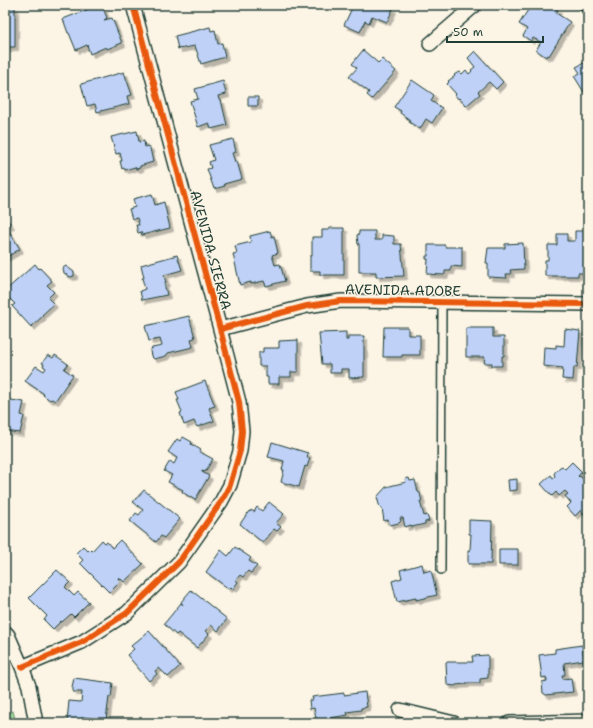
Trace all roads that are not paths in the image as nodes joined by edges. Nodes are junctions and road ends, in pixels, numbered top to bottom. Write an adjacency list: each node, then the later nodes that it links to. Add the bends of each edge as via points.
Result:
1 (133, 5): 8 (street, AVENIDA SIERRA)
2 (475, 5): 5 (street)
3 (586, 5): 4 (street)
4 (588, 8)
5 (430, 44)
6 (442, 302): 7 (street, AVENIDA ADOBE); 8 (street, AVENIDA ADOBE, via 340,301 307,306); 9 (lane)
7 (588, 304)
8 (220, 328): 11 (street, AVENIDA SIERRA, via 239,402 242,431 240,451 230,485 221,502 179,562 127,613 82,642)
9 (441, 570)
10 (5, 632): 11 (street)
11 (22, 667): 14 (street, via 29,686)
12 (400, 710): 15 (street)
13 (588, 721): 16 (street)
14 (36, 723)
15 (454, 723)
16 (509, 723)

